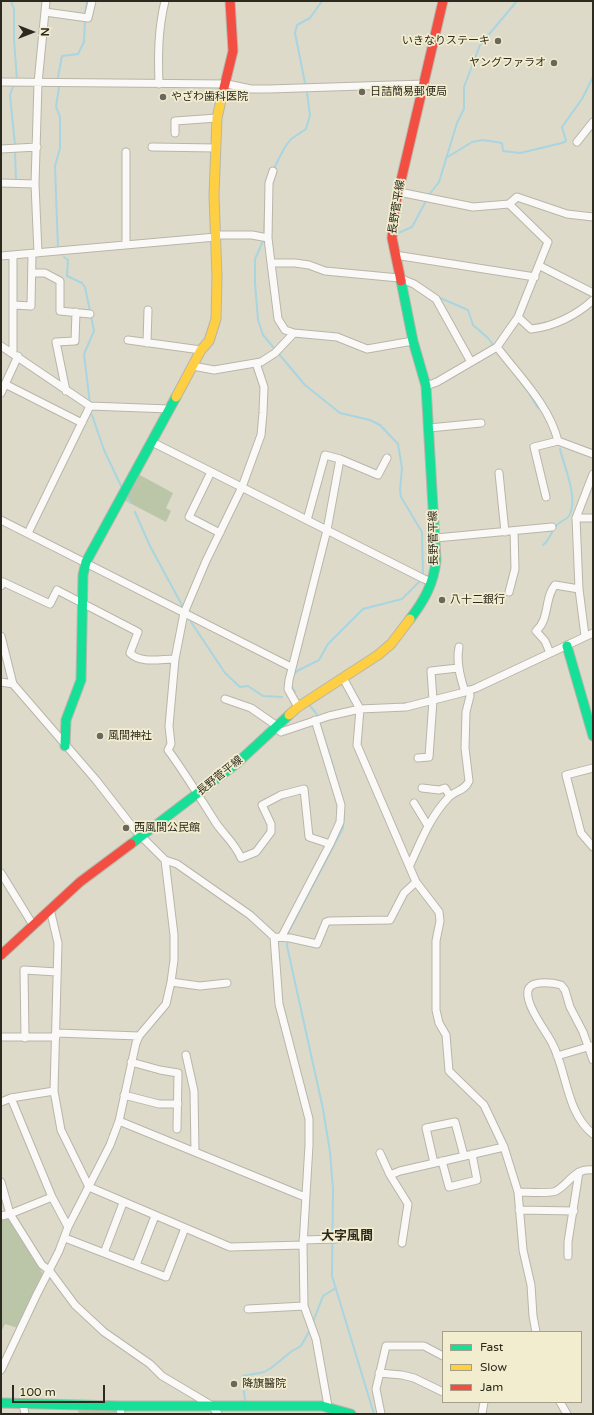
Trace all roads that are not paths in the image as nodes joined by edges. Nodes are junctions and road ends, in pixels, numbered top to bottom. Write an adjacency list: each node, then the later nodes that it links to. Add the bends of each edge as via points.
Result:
1 (46, 1): 6 (street)
2 (92, 1): 6 (street, via 88,18)
3 (165, 1): 9 (street, via 158,49)
4 (230, 1): 10 (main road, via 233,51)
5 (443, 1): 11 (main road, 長野菅平線)
6 (45, 12): 8 (street)
7 (1, 82): 8 (street)
8 (38, 83): 9 (street); 16 (street)
9 (159, 84): 10 (street)
10 (227, 84): 11 (street, via 251,89 269,89); 12 (main road)
11 (424, 84): 24 (main road, 長野菅平線)
12 (217, 118): 14 (street, via 175,121); 18 (main road)
13 (593, 122): 15 (street)
14 (175, 133)
15 (577, 142)
16 (37, 147): 19 (street); 23 (street)
17 (152, 147): 18 (street)
18 (216, 148): 27 (main road)
19 (1, 149)
20 (126, 152): 29 (street)
21 (273, 171): 28 (street, via 269,183)
22 (1, 183): 23 (street)
23 (35, 184): 30 (street)
24 (399, 192): 25 (street, via 472,206); 32 (main road, 長野菅平線, via 392,223)
25 (509, 204): 26 (street, via 518,197 567,214); 35 (street, via 548,242)
26 (593, 217)
27 (216, 236): 28 (street, via 252,235); 29 (street); 52 (main road, via 216,319 209,341)
28 (268, 238): 34 (street)
29 (126, 245): 30 (street)
30 (35, 254): 31 (street); 36 (street)
31 (13, 255): 33 (street); 41 (street)
32 (395, 255): 37 (street); 38 (main road, 長野菅平線)
33 (1, 256)
34 (271, 263): 38 (street, via 295,263 325,271); 46 (street, via 278,319 285,330)
35 (540, 266): 37 (street); 39 (street)
36 (32, 273): 41 (street, via 31,306); 43 (street, via 45,273 60,281 60,311)
37 (535, 277): 45 (street)
38 (399, 278): 48 (main road, 長野菅平線); 54 (street, via 414,284 436,299)
39 (593, 294)
40 (593, 300): 45 (street, via 582,311 541,328 531,329)
41 (13, 305): 53 (street)
42 (148, 310): 49 (street)
43 (76, 312): 44 (street); 59 (street, via 75,341 56,342)
44 (90, 314)
45 (518, 317): 51 (street)
46 (294, 333): 48 (street, via 337,338 367,348); 55 (street, via 277,351)
47 (128, 340): 49 (street)
48 (413, 341): 57 (main road, 長野菅平線)
49 (147, 343): 52 (street)
50 (1, 346): 53 (street)
51 (497, 347): 54 (street); 65 (street, via 554,424)
52 (201, 350): 56 (main road)
53 (16, 355): 58 (street); 59 (street)
54 (471, 362): 57 (street)
55 (256, 363): 56 (street, via 214,370); 73 (street, via 264,387 264,413 261,435)
56 (193, 366): 61 (main road)
57 (426, 386): 64 (main road, 長野菅平線)
58 (2, 389): 62 (street)
59 (66, 391): 60 (street)
60 (90, 406): 61 (street); 62 (street)
61 (169, 409): 66 (main road)
62 (82, 423): 83 (street)
63 (481, 424): 64 (street)
64 (429, 428): 85 (main road, 長野菅平線)
65 (558, 441): 67 (street); 74 (street, via 534,447)
66 (152, 442): 70 (street); 86 (main road)
67 (593, 454)
68 (387, 458): 69 (street, via 378,475)
69 (340, 459): 78 (street, via 325,455); 80 (street)
70 (211, 472): 73 (street); 84 (street, via 188,517)
71 (499, 473): 82 (street)
72 (593, 474): 75 (street)
73 (242, 487): 78 (street); 84 (street)
74 (546, 497)
75 (576, 518): 76 (street); 89 (street)
76 (593, 518)
77 (1, 520): 83 (street)
78 (307, 520): 80 (street)
79 (552, 527): 81 (street)
80 (328, 530): 87 (street); 100 (street)
81 (514, 531): 82 (street); 90 (street, via 515,569)
82 (505, 532): 85 (street)
83 (28, 533): 86 (street)
84 (220, 533): 92 (street)
85 (436, 538): 87 (main road, 長野菅平線, via 436,560)
86 (86, 562): 91 (main road); 92 (street)
87 (426, 579): 102 (main road, 長野菅平線, via 422,603 391,644)
88 (1, 586): 91 (street, via 3,582 50,604 57,590)
89 (579, 588): 95 (street); 98 (street, via 555,585 550,590 542,626 536,631 545,641)
90 (508, 592)
91 (82, 603): 99 (street, via 138,632 130,653 134,657 142,660); 113 (main road, via 80,680 66,720)
92 (184, 614): 99 (street); 100 (street)
93 (593, 633): 95 (street)
94 (1, 636): 104 (street)
95 (586, 636): 96 (street)
96 (567, 646): 98 (street); 112 (main road)
97 (459, 647): 101 (street)
98 (550, 653): 105 (street)
99 (175, 659): 117 (street, via 169,726 171,744 168,750)
100 (292, 667): 108 (street, via 288,689)
101 (458, 668): 105 (street); 107 (street, via 431,671)
102 (343, 678): 108 (main road, 長野菅平線); 109 (street)
103 (1, 682): 104 (street)
104 (12, 684): 113 (street)
105 (467, 691): 107 (street); 118 (street, via 470,696 466,712 465,748 469,781 464,788)
106 (225, 699): 111 (street, via 251,708)
107 (433, 700): 109 (street, via 406,707); 114 (street, via 429,757)
108 (298, 707): 111 (main road, 長野菅平線)
109 (360, 709): 110 (street); 125 (street, via 357,745)
110 (317, 719): 111 (street, via 281,732); 122 (street, via 341,805 340,822)
111 (276, 727): 117 (main road, 長野菅平線, via 236,764)
112 (593, 736)
113 (65, 746): 121 (street)
114 (418, 758)
115 (593, 768): 123 (street, via 566,775 581,833)
116 (422, 788): 118 (street, via 445,788)
117 (198, 793): 121 (main road, 長野菅平線); 122 (street, via 241,858 256,852 271,832 271,824 262,805 281,795 304,788 309,837)
118 (450, 796): 120 (street, via 438,808)
119 (414, 803): 120 (street)
120 (428, 826): 125 (street)
121 (141, 836): 124 (street); 128 (main road, 長野菅平線, via 80,882)
122 (330, 844): 131 (street)
123 (593, 847)
124 (166, 860): 130 (street, via 177,864 250,915); 134 (street, via 174,935)
125 (410, 865): 127 (street)
126 (1, 872): 129 (street)
127 (416, 882): 131 (street, via 404,894 390,920 329,921 326,922 317,944); 153 (street, via 439,912 436,941 436,1010 439,1023 446,1035 449,1071 484,1105)
128 (50, 909): 129 (main road, 長野菅平線); 133 (street, via 58,944)
129 (33, 925): 132 (main road, 長野菅平線)
130 (274, 937): 131 (street); 166 (street, via 279,1004 309,1119)
131 (285, 937)
132 (1, 955)
133 (57, 972): 136 (street); 139 (street, via 24,970)
134 (171, 982): 135 (street, via 200,986); 137 (street, via 166,1004)
135 (227, 983)
136 (56, 1035): 137 (street); 139 (street); 145 (street)
137 (139, 1036): 144 (street)
138 (1, 1037): 139 (street)
139 (25, 1038)
140 (591, 1046): 142 (street); 142 (street, via 570,1007 562,985 538,983 529,989 529,1000); 143 (street)
141 (186, 1055): 154 (street, via 194,1092)
142 (557, 1056): 152 (street, via 582,1123)
143 (593, 1060)
144 (131, 1062): 146 (street); 149 (street, via 178,1073)
145 (54, 1091): 147 (street); 163 (street, via 61,1130)
146 (124, 1095): 149 (street, via 159,1104); 150 (street)
147 (11, 1098): 148 (street); 165 (street)
148 (1, 1102)
149 (178, 1104): 151 (street)
150 (119, 1121): 154 (street); 163 (street, via 110,1145)
151 (177, 1128)
152 (593, 1134)
153 (504, 1147): 156 (street); 164 (street)
154 (195, 1152): 166 (street)
155 (380, 1153): 161 (street)
156 (472, 1154): 157 (street); 158 (street, via 477,1180 449,1187)
157 (464, 1156): 158 (street); 158 (street, via 455,1122 426,1128)
158 (438, 1162): 161 (street)
159 (593, 1170): 160 (street, via 585,1169)
160 (580, 1172): 164 (street, via 555,1192); 169 (street)
161 (390, 1175): 177 (street, via 408,1204)
162 (1, 1182): 170 (street)
163 (88, 1187): 167 (street); 173 (street)
164 (518, 1192): 168 (street)
165 (52, 1197): 170 (street); 173 (street)
166 (306, 1197): 178 (street)
167 (123, 1203): 172 (street); 179 (street)
168 (519, 1210): 169 (street); 185 (street, via 522,1250 532,1285 532,1312)
169 (574, 1211): 180 (street)
170 (10, 1214): 171 (street); 182 (street, via 42,1265)
171 (1, 1216)
172 (155, 1216): 174 (street); 181 (street)
173 (68, 1227): 175 (street)
174 (185, 1228): 178 (street, via 230,1247); 181 (street, via 166,1277)
175 (65, 1238): 179 (street); 182 (street)
176 (335, 1238): 178 (street)
177 (402, 1242)
178 (303, 1243): 183 (street)
179 (104, 1252): 181 (street)
180 (568, 1256)
181 (136, 1265)
182 (49, 1270): 187 (street); 194 (street, via 75,1305 104,1332 150,1364 162,1376)
183 (304, 1306): 184 (street); 195 (street, via 316,1339)
184 (248, 1309)
185 (536, 1331)
186 (442, 1355): 188 (street, via 424,1346 386,1346)
187 (1, 1368)
188 (379, 1373): 189 (street, via 414,1378); 201 (street, via 376,1389)
189 (442, 1392)
190 (1, 1403): 193 (main road)
191 (484, 1403): 202 (street)
192 (561, 1403): 203 (street)
193 (23, 1404): 196 (main road); 198 (street)
194 (211, 1405): 196 (main road); 197 (main road); 199 (street)
195 (328, 1406): 197 (main road); 200 (main road)
196 (120, 1410)
197 (299, 1410)
198 (25, 1414)
199 (218, 1414)
200 (351, 1414)
201 (382, 1414)
202 (482, 1414)
203 (567, 1414)

